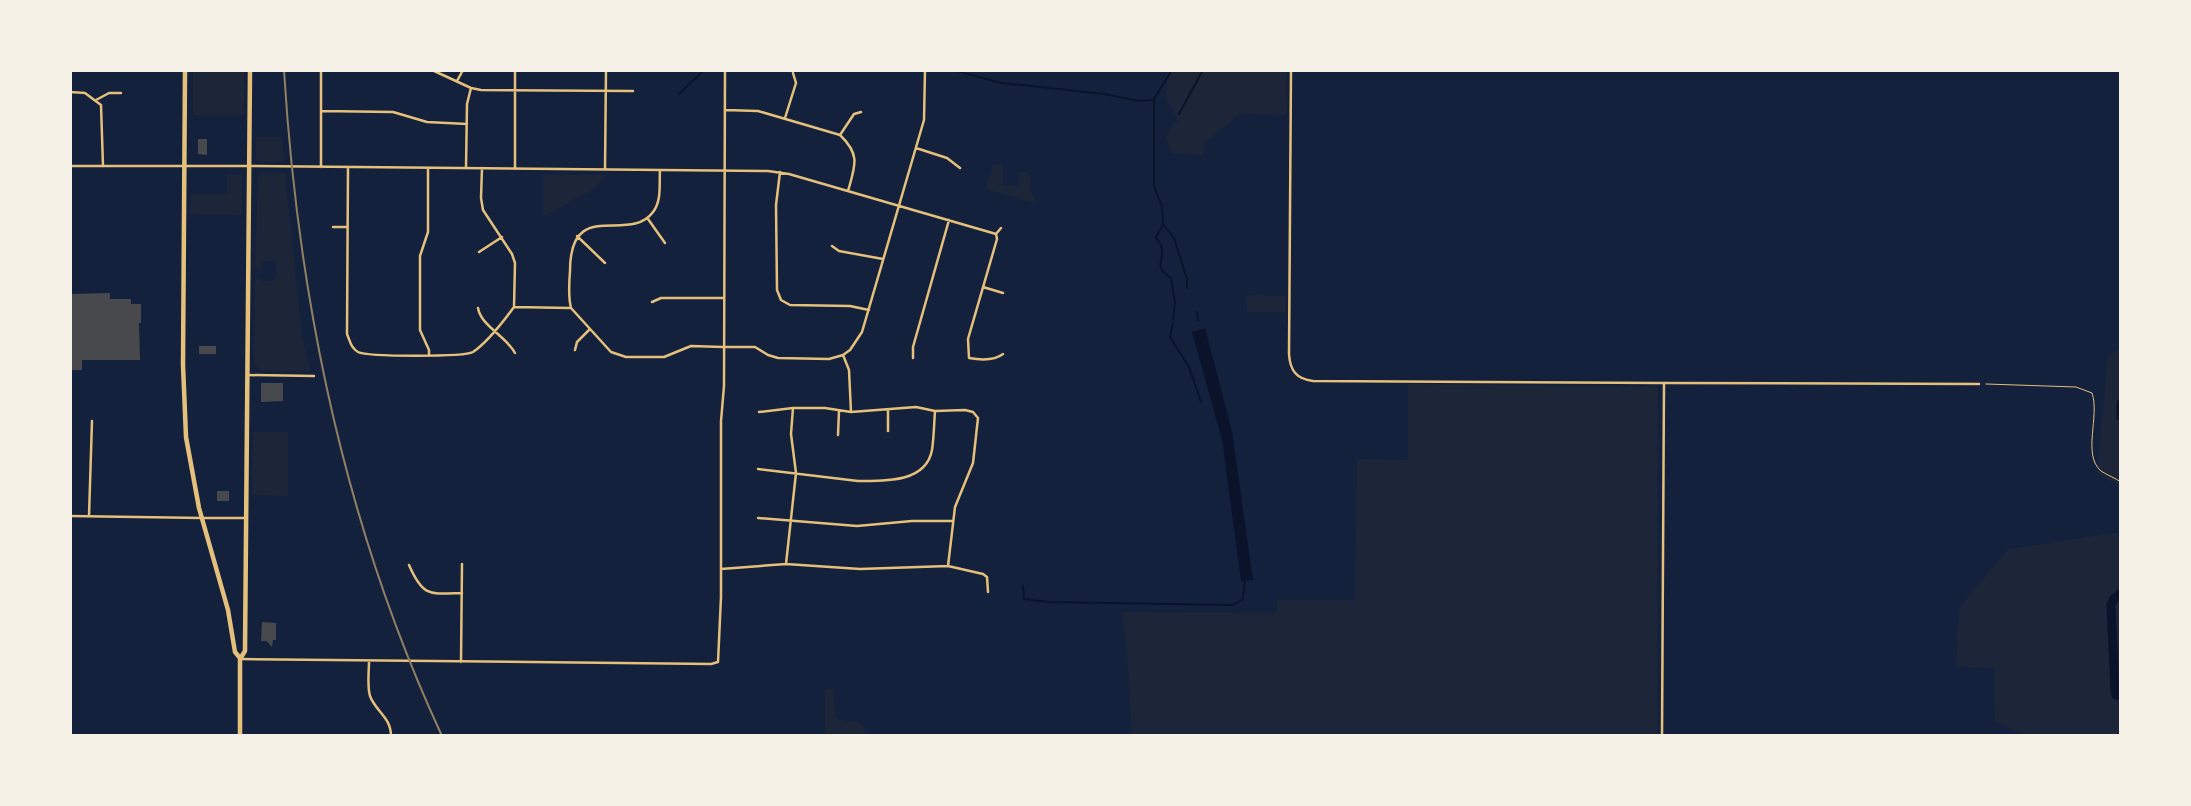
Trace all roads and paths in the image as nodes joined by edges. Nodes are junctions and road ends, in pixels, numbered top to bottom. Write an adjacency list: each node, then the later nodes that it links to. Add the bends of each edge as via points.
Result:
1 (184, 70): 29 (highway)
2 (250, 70): 30 (highway)
3 (321, 70): 21 (street)
4 (432, 70): 12 (street)
5 (463, 70): 12 (street)
6 (515, 70): 14 (street)
7 (606, 70): 15 (street)
8 (725, 70): 20 (street)
9 (925, 70): 26 (street, via 925,112)
10 (1291, 70): 76 (street, via 1289,354 1296,375 1313,381)
11 (793, 73): 23 (street, via 796,83)
12 (457, 81): 13 (street)
13 (471, 88): 14 (street); 24 (street)
14 (515, 90): 15 (street); 37 (street)
15 (606, 91): 16 (street); 38 (street)
16 (632, 91)
17 (70, 92): 19 (street)
18 (121, 93): 19 (street)
19 (96, 100): 28 (street, via 103,111)
20 (725, 110): 23 (street); 40 (street)
21 (321, 111): 24 (street, via 393,112 427,122); 31 (street)
22 (861, 111): 25 (street)
23 (785, 118): 25 (street)
24 (467, 124): 34 (street)
25 (840, 135): 42 (street, via 855,156)
26 (916, 148): 36 (street, via 947,158); 43 (street)
27 (70, 166): 28 (street)
28 (103, 166): 29 (street)
29 (184, 166): 30 (street); 92 (highway, via 184,384 189,461)
30 (250, 166): 31 (street); 74 (highway)
31 (321, 167): 32 (street)
32 (348, 167): 33 (street); 47 (street)
33 (428, 168): 34 (street); 70 (street, via 428,232 420,256 420,330)
34 (466, 168): 35 (street)
35 (482, 168): 37 (street); 51 (street, via 484,210)
36 (960, 168)
37 (515, 169): 38 (street)
38 (605, 169): 39 (street)
39 (660, 170): 40 (street); 44 (street, via 659,199)
40 (724, 170): 41 (street); 59 (street)
41 (780, 172): 42 (street); 64 (street, via 776,205 781,300 790,305)
42 (848, 191): 43 (street)
43 (899, 205): 45 (street); 55 (street)
44 (648, 219): 50 (street, via 585,230); 52 (street)
45 (950, 220): 49 (street); 73 (street)
46 (333, 227): 47 (street)
47 (348, 227): 70 (street, via 350,344 362,354)
48 (1001, 228): 49 (street)
49 (996, 234): 57 (street)
50 (577, 236): 56 (street); 63 (street, via 570,253)
51 (502, 237): 54 (street); 61 (street, via 515,263)
52 (664, 243)
53 (832, 246): 55 (street)
54 (479, 252)
55 (883, 259): 64 (street)
56 (605, 264)
57 (983, 287): 58 (street); 72 (street, via 968,339 969,358)
58 (1003, 293)
59 (723, 298): 60 (street); 67 (street)
60 (652, 302)
61 (514, 307): 63 (street); 65 (street)
62 (478, 308): 65 (street)
63 (571, 308): 66 (street)
64 (869, 310): 71 (street, via 856,344)
65 (495, 330): 69 (street); 70 (street, via 467,354)
66 (589, 330): 67 (street, via 611,352 626,357 655,358 691,346); 68 (street)
67 (723, 346): 71 (street, via 754,347 778,358); 101 (street)
68 (575, 350)
69 (515, 353)
70 (429, 355)
71 (843, 355): 83 (street, via 850,377)
72 (1003, 355)
73 (913, 358)
74 (247, 375): 75 (street); 93 (highway)
75 (314, 376)
76 (1664, 383): 77 (street); 109 (street)
77 (1979, 383): 89 (path, via 2085,389 2094,400 2095,462)
78 (793, 408): 80 (street); 82 (street); 88 (street)
79 (888, 409): 81 (street); 83 (street); 85 (street)
80 (839, 411): 83 (street); 86 (street)
81 (935, 411): 88 (street, via 932,451 923,468 912,476 858,481); 96 (street, via 965,410 978,418 974,463)
82 (759, 412)
83 (850, 412)
84 (92, 421): 91 (street)
85 (888, 431)
86 (838, 435)
87 (758, 469): 88 (street)
88 (796, 473): 95 (street)
89 (2121, 482)
90 (70, 516): 91 (street)
91 (89, 516): 92 (street)
92 (202, 518): 93 (street); 104 (highway)
93 (246, 518): 104 (highway, via 245,652)
94 (758, 518): 95 (street)
95 (789, 519): 96 (street, via 857,526); 98 (street)
96 (953, 521): 100 (street)
97 (462, 564): 103 (street)
98 (786, 564): 100 (street, via 860,569); 101 (street)
99 (409, 565): 103 (street, via 421,589)
100 (947, 566): 102 (street, via 983,574)
101 (720, 569): 106 (street, via 718,662)
102 (988, 592)
103 (462, 593): 106 (street)
104 (240, 659): 105 (street); 107 (highway)
105 (369, 661): 106 (street); 108 (street, via 369,690 387,718)
106 (461, 662)
107 (240, 736)
108 (391, 736)
109 (1662, 736)

